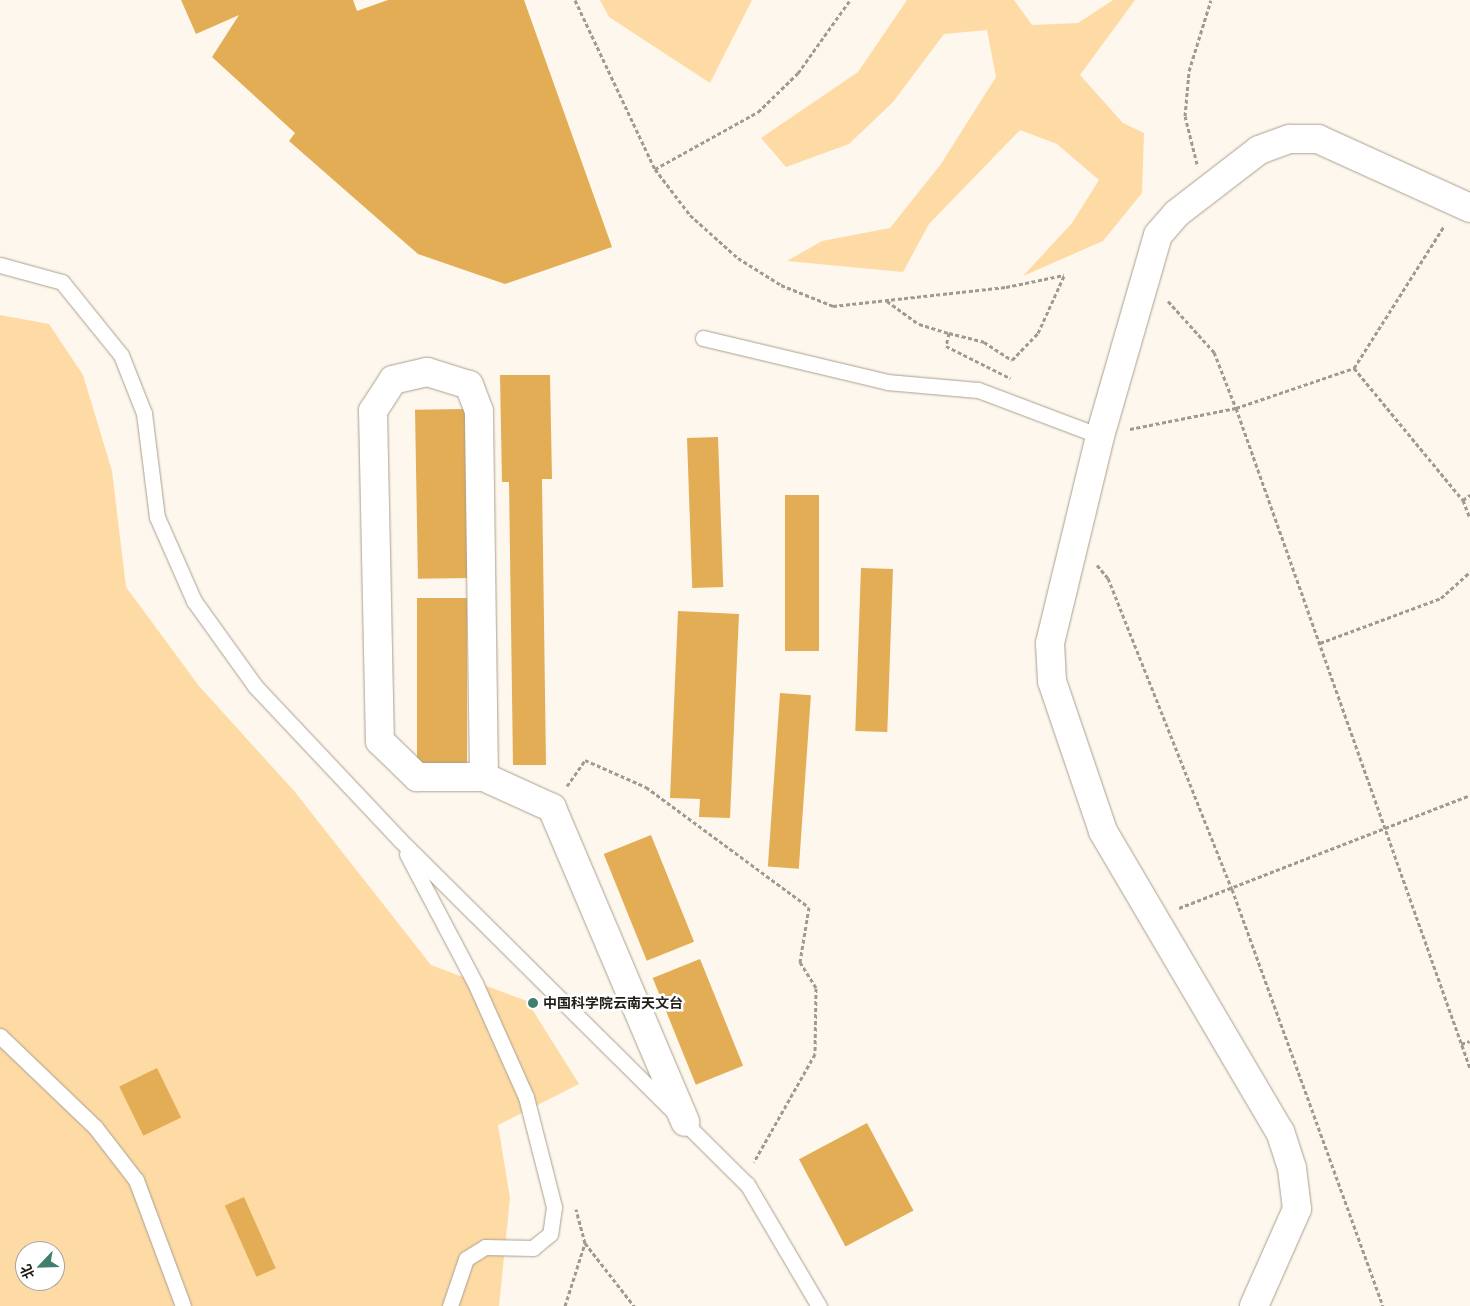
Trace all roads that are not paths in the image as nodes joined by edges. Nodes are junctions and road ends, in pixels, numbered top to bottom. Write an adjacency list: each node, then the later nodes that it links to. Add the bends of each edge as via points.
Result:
1 (1464, 205): 4 (street, via 1318,139 1290,139 1259,150 1207,187 1158,235)
2 (0, 265): 6 (lane, via 62,282 121,355 144,413 157,517 194,601 255,686)
3 (702, 338): 4 (lane, via 887,382 978,390)
4 (1100, 436): 12 (street, via 1078,542 1050,643 1052,681 1103,831 1280,1132 1292,1168 1297,1209)
5 (484, 777): 5 (street, via 418,777 380,741 373,411 393,380 427,372 469,384 479,411); 8 (street, via 552,808)
6 (399, 839): 8 (lane); 10 (lane, via 475,983 526,1097 554,1208 550,1234 533,1248 486,1247 466,1259)
7 (0, 1036): 9 (lane, via 95,1127 136,1180)
8 (685, 1122): 11 (lane, via 747,1184)
9 (183, 1306)
10 (450, 1306)
11 (819, 1306)
12 (1254, 1306)

